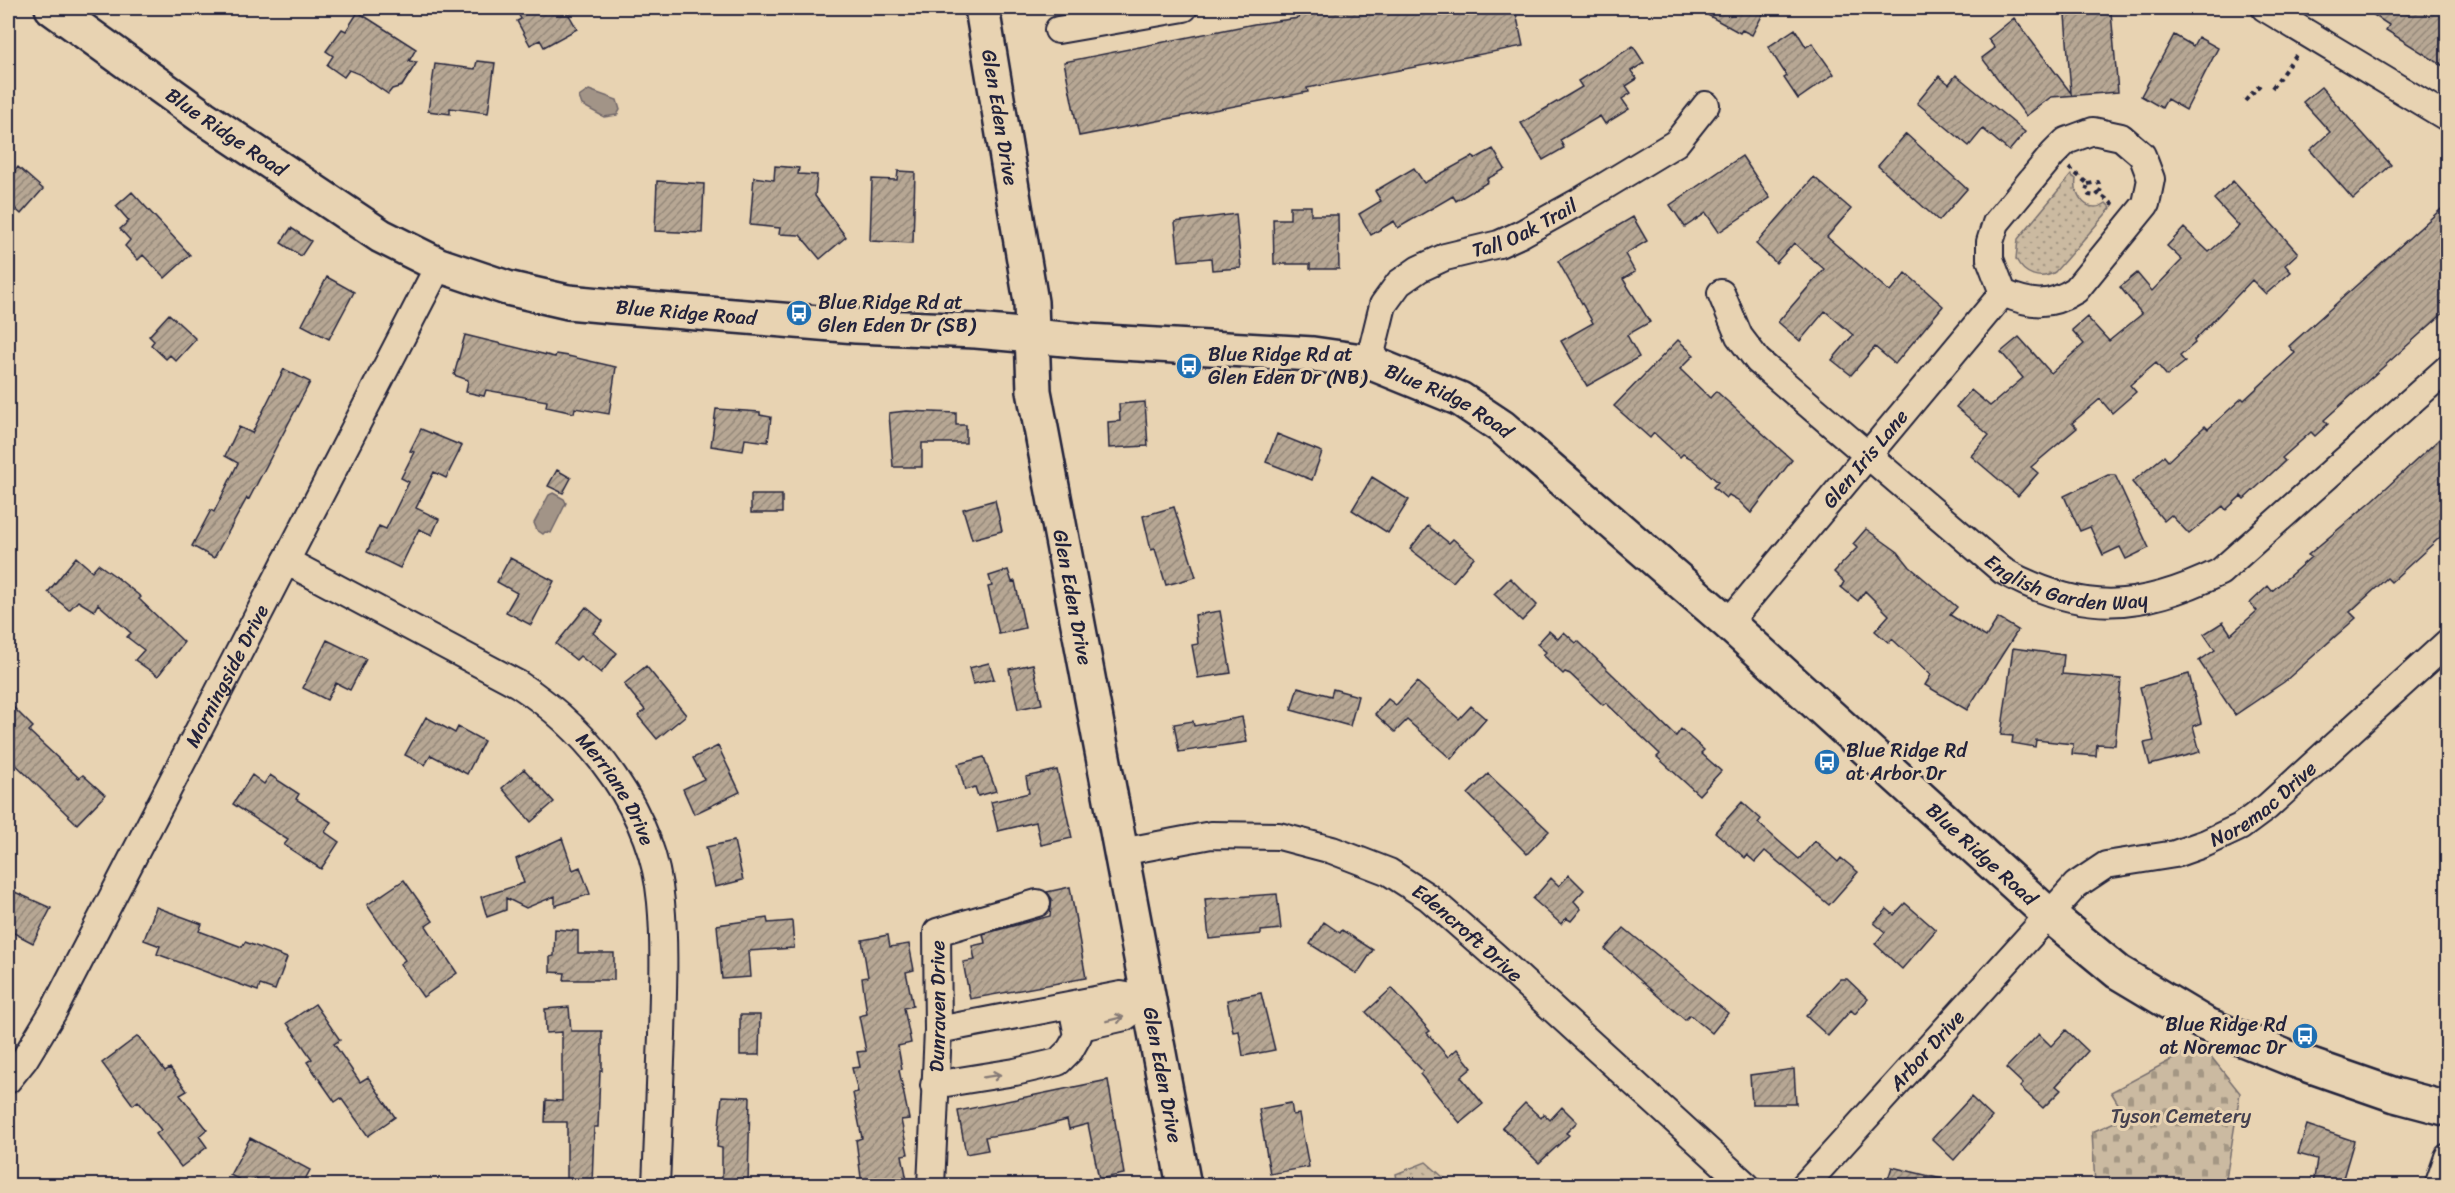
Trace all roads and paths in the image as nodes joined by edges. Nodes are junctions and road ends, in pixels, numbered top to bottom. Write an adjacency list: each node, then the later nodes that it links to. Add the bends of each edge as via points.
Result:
1 (52, 8): 19 (main road, Blue Ridge Road, via 314,194)
2 (982, 8): 22 (main road, Glen Eden Drive, via 1031,302)
3 (2265, 8): 11 (street)
4 (1174, 9): 5 (street)
5 (1058, 30)
6 (2300, 49): 8 (path)
7 (2260, 85): 9 (path)
8 (2272, 88)
9 (2245, 101)
10 (1706, 105): 23 (street, Tall Oak Trail, via 1676,143 1580,201 1521,234 1445,257 1399,283 1383,305)
11 (2448, 118)
12 (2053, 154): 13 (path); 17 (street, via 2066,141 2093,131 2121,136 2142,155 2151,179 2146,204); 21 (street, via 1996,223 1990,259)
13 (2072, 171): 14 (path); 15 (path)
14 (2065, 179)
15 (2088, 184): 16 (path, via 2098,182); 16 (path, via 2089,195)
16 (2099, 193): 17 (path)
17 (2124, 214): 18 (path); 21 (street, via 2076,290 2061,300 2026,303)
18 (2108, 215)
19 (439, 266): 22 (main road, Blue Ridge Road, via 568,302); 26 (street, Morningside Drive)
20 (1721, 293): 25 (street, English Garden Way, via 1739,336 1758,361)
21 (2003, 293): 25 (street, Glen Iris Lane)
22 (1030, 337): 23 (main road, Blue Ridge Road, via 1313,354); 29 (main road, Glen Eden Drive, via 1034,392)
23 (1370, 362): 27 (main road, Blue Ridge Road, via 1460,399 1502,427)
24 (2448, 368): 25 (street, English Garden Way, via 2220,572 2186,589 2146,601 2068,598 2036,589 2003,572)
25 (1869, 457): 27 (street, Glen Iris Lane)
26 (286, 561): 35 (street, Morningside Drive, via 53,1012); 39 (street, Merriane Drive, via 518,684 548,704 601,758 626,796 652,860 661,901 664,981)
27 (1728, 623): 31 (main road, Blue Ridge Road)
28 (2448, 642): 31 (street, Noremac Drive, via 2240,827 2175,854 2106,865 2076,885)
29 (1121, 852): 32 (main road, Glen Eden Drive); 42 (street, Edencroft Drive, via 1211,835 1279,836 1332,850 1389,872 1428,897)
30 (1037, 903): 34 (street, Dunraven Drive, via 937,933)
31 (2049, 915): 37 (main road, Blue Ridge Road, via 2118,972 2205,1024 2316,1068); 43 (street, Arbor Drive)
32 (1149, 1000): 33 (street, via 1121,995); 41 (main road, Glen Eden Drive)
33 (1074, 1017): 34 (street); 36 (street, one-way to 33, via 1058,1062 1078,1036)
34 (938, 1030): 36 (street, Dunraven Drive)
35 (8, 1080)
36 (934, 1085): 40 (street, Dunraven Drive)
37 (2448, 1109)
38 (2448, 1157): 44 (street)
39 (656, 1185)
40 (931, 1185)
41 (1184, 1185)
42 (1747, 1185)
43 (1804, 1185)
44 (2438, 1185)

